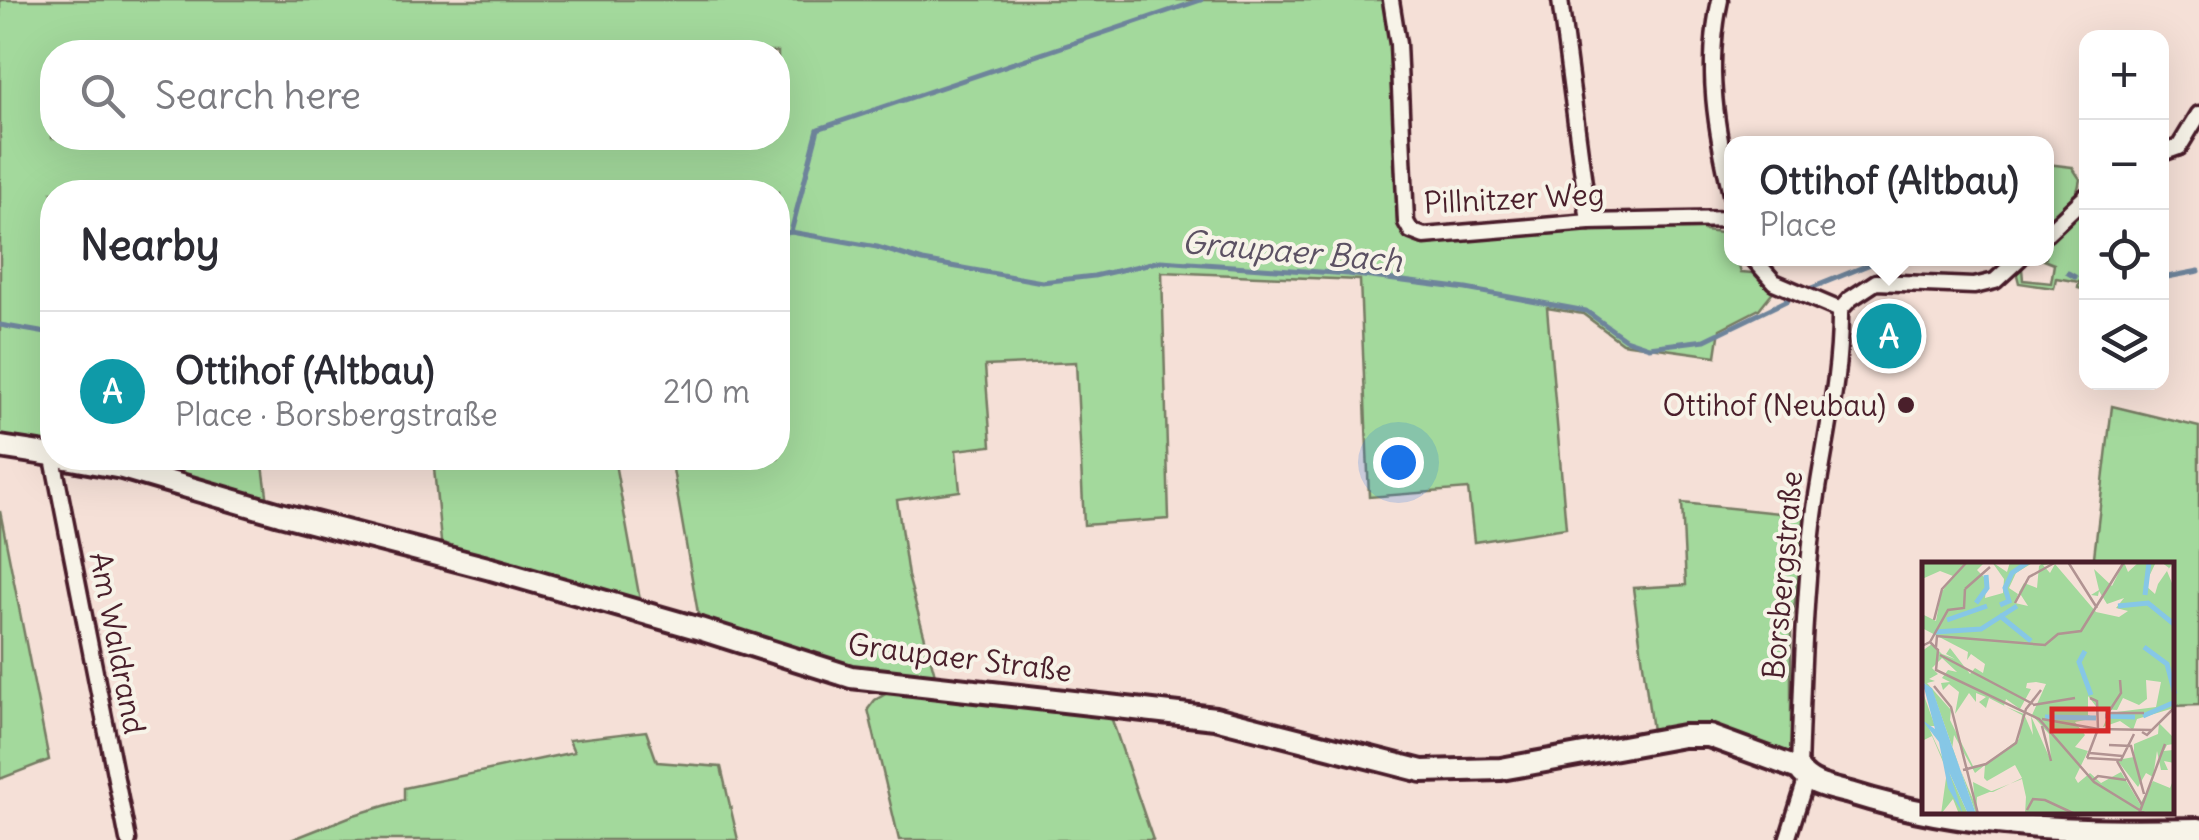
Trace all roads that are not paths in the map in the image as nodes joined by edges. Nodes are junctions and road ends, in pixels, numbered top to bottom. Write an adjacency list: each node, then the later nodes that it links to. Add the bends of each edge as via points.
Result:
1 (1391, 0): 11 (street, Pillnitzer Weg, via 1411,232 1439,236)
2 (1560, 0): 11 (street)
3 (1720, 0): 8 (street, via 1711,81)
4 (2199, 114): 5 (street)
5 (2179, 146): 6 (street); 7 (street)
6 (2169, 150)
7 (2199, 150)
8 (1724, 153)
9 (2079, 203): 12 (street)
10 (1724, 219): 11 (street, Pillnitzer Weg)
11 (1589, 222)
12 (2054, 226)
13 (1760, 266): 15 (street, via 1774,282)
14 (2012, 266): 15 (street, via 1995,282 1974,286 1876,282)
15 (1840, 310): 20 (street, Borsbergstraße, via 1806,601)
16 (0, 447): 17 (street)
17 (40, 454)
18 (55, 470): 25 (street, Am Waldrand)
19 (129, 470): 20 (street, Graupaer Straße, via 850,677 1215,718 1422,771 1501,769 1709,736)
20 (1802, 774): 21 (street, Graupaer Straße); 26 (street, Borsbergstraße)
21 (1922, 812)
22 (1939, 815): 24 (street, Graupaer Straße)
23 (2199, 829): 24 (street, Graupaer Straße)
24 (2164, 835)
25 (128, 840)
26 (1787, 840)

